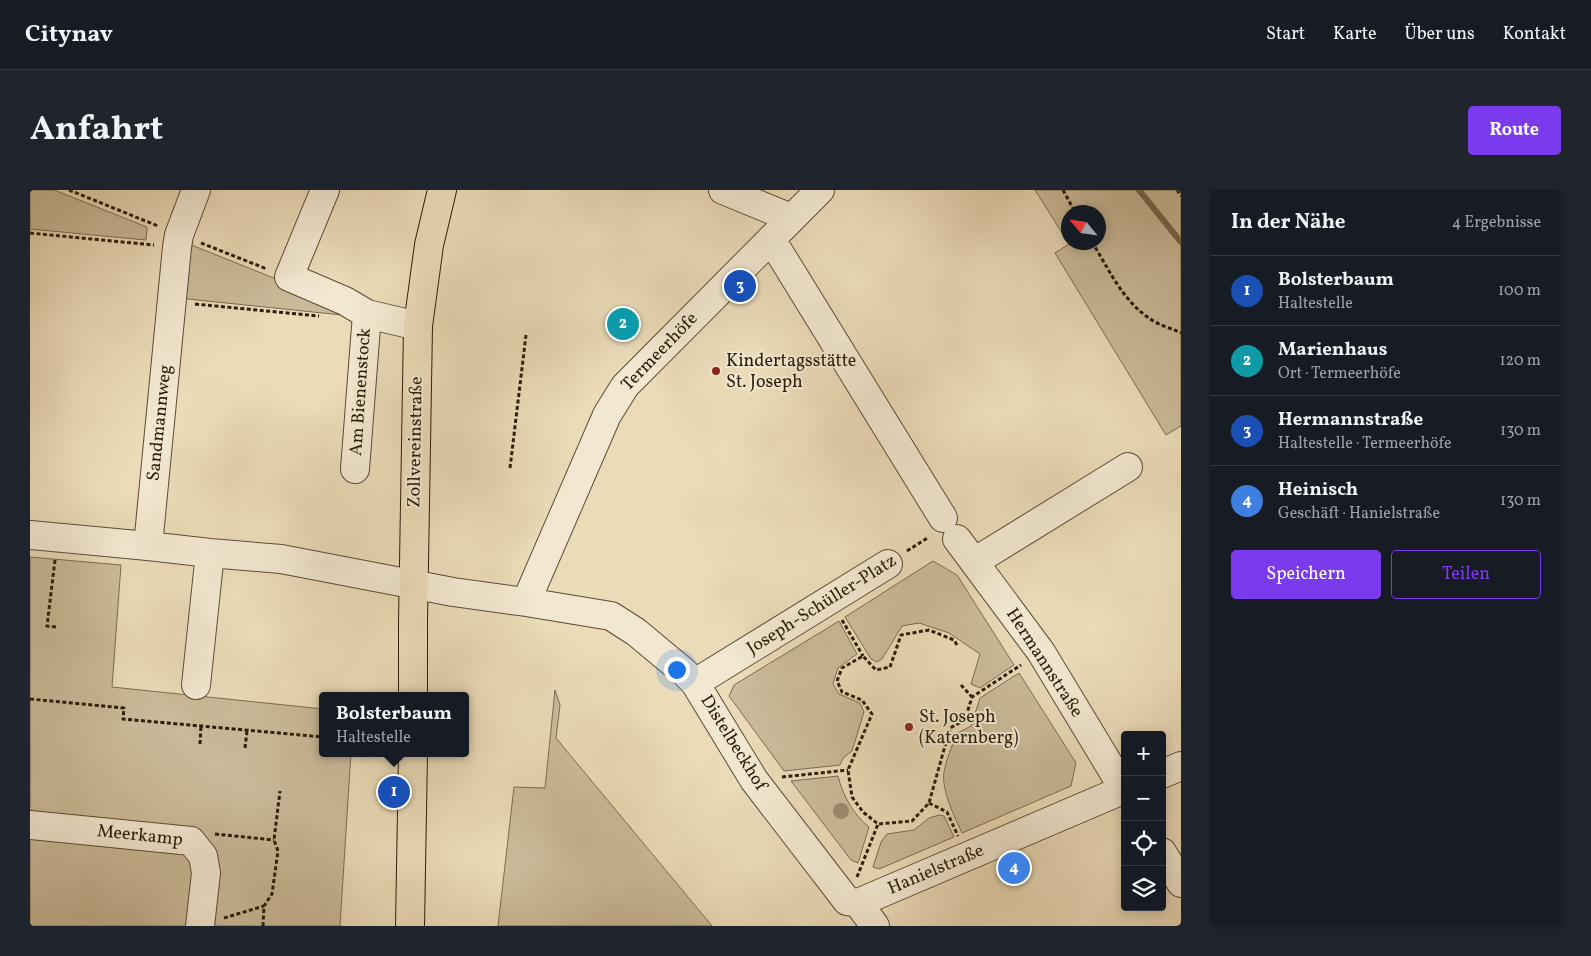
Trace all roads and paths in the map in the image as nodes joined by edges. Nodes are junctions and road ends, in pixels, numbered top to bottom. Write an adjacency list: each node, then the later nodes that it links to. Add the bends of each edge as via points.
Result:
1 (196, 190): 13 (street, Sandmannweg)
2 (325, 190): 17 (street, Am Bienenstock, via 289,278 345,301)
3 (442, 190): 18 (main road, Zollvereinstraße, via 429,245)
4 (723, 190): 10 (street)
5 (820, 190): 10 (street, Termeerhöfe)
6 (1063, 190): 9 (path)
7 (1177, 190): 8 (path)
8 (1181, 196)
9 (1072, 205)
10 (791, 218): 12 (street, Termeerhöfe)
11 (30, 233): 13 (path)
12 (771, 239): 24 (street, Hermannstraße); 33 (street, Termeerhöfe, via 625,386 607,414)
13 (177, 247): 15 (street, Sandmannweg)
14 (1097, 250): 19 (path, via 1135,307 1149,319)
15 (172, 301): 16 (path); 27 (street, Sandmannweg)
16 (272, 312)
17 (367, 314): 18 (street, Am Bienenstock); 23 (street, Am Bienenstock)
18 (418, 326): 31 (main road, Zollvereinstraße)
19 (1181, 333)
20 (526, 335): 22 (path)
21 (1128, 467): 29 (street)
22 (510, 468)
23 (355, 469)
24 (944, 531): 29 (street, Hermannstraße); 30 (path, Joseph-Schüller-Platz)
25 (30, 535): 26 (street, Distelbeckhof)
26 (57, 538): 27 (street, Distelbeckhof); 34 (path, via 47,626)
27 (148, 546): 28 (street, Distelbeckhof)
28 (210, 554): 31 (street, Distelbeckhof, via 281,559); 39 (street)
29 (974, 562): 36 (street, Hermannstraße)
30 (888, 564): 32 (street, Joseph-Schüller-Platz)
31 (414, 585): 33 (street, Distelbeckhof); 41 (main road, Zollvereinstraße)
32 (830, 600): 37 (path); 38 (street, Joseph-Schüller-Platz)
33 (526, 602): 38 (street, Distelbeckhof, via 611,616 636,632)
34 (57, 627)
35 (957, 645): 37 (path, via 954,640 929,630 901,635 890,667 876,670)
36 (1040, 652): 42 (path); 54 (street, Hermannstraße)
37 (863, 656): 51 (path, via 842,668 837,681 842,692 862,700 872,714)
38 (695, 683): 53 (street, Distelbeckhof)
39 (196, 685)
40 (961, 685): 42 (path)
41 (413, 692)
42 (972, 697): 57 (path, via 965,720 950,728)
43 (30, 699): 44 (path, via 124,708 123,719)
44 (201, 726): 45 (path); 47 (path)
45 (247, 731): 46 (path); 48 (path)
46 (319, 737)
47 (200, 744)
48 (245, 748)
49 (413, 757): 69 (main road)
50 (1181, 766): 52 (street)
51 (848, 770): 53 (path); 58 (path, via 852,797)
52 (1166, 772)
53 (754, 780): 65 (street, Distelbeckhof)
54 (1121, 785)
55 (280, 791): 60 (path)
56 (1121, 791): 62 (street, Hanielstraße)
57 (929, 803): 58 (path, via 912,821); 62 (path, via 947,812)
58 (878, 824): 65 (path)
59 (30, 825): 61 (street, Meerkamp, via 190,841)
60 (274, 840): 61 (path, via 208,833); 66 (path, via 278,851 272,894)
61 (196, 848): 67 (street, Meerkamp, via 202,856 206,873)
62 (967, 857): 65 (street, Hanielstraße)
63 (1166, 858): 64 (street)
64 (1181, 882)
65 (853, 902): 70 (street, Distelbeckhof)
66 (264, 906): 67 (path); 68 (path)
67 (201, 922)
68 (263, 926)
69 (410, 926)
70 (875, 926)

